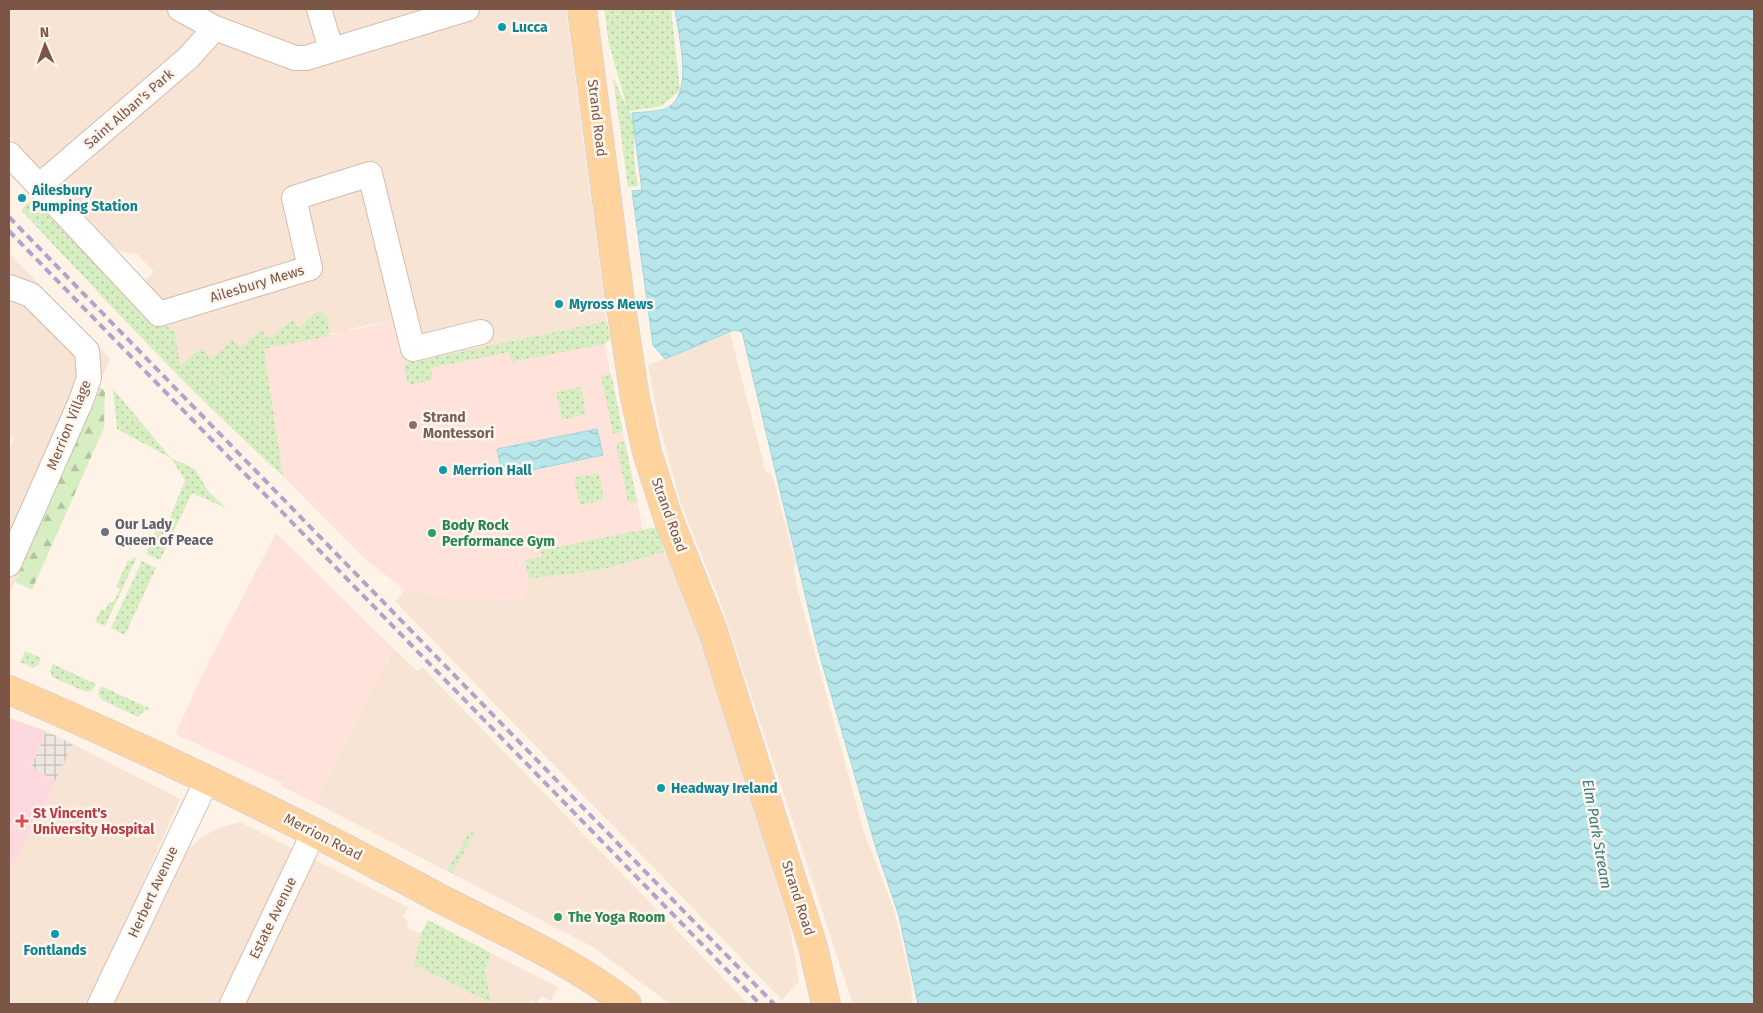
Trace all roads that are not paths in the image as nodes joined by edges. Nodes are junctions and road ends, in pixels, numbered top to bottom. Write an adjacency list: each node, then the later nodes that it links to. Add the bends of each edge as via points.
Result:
1 (180, 9): 5 (street)
2 (319, 9): 6 (street)
3 (468, 9): 6 (street)
4 (582, 9): 18 (main road, Strand Road, via 634,398 647,452 668,518 711,623 813,947)
5 (215, 28): 6 (street, via 295,58 306,58); 8 (street, Saint Alban's Park, via 188,58)
6 (331, 49)
7 (9, 154): 8 (street)
8 (39, 186): 10 (street, Ailesbury Mews, via 159,314 310,268 294,198 370,174 413,349)
9 (9, 287): 11 (street, Merrion Village, via 30,295 87,351 89,378 82,401)
10 (481, 332)
11 (9, 564)
12 (9, 690): 13 (main road, Merrion Road)
13 (208, 780): 14 (main road, Merrion Road); 15 (street, Herbert Avenue)
14 (314, 832): 16 (street, Estate Avenue); 17 (main road, Merrion Road, via 576,970)
15 (100, 1004)
16 (232, 1004)
17 (627, 1004)
18 (826, 1004)

